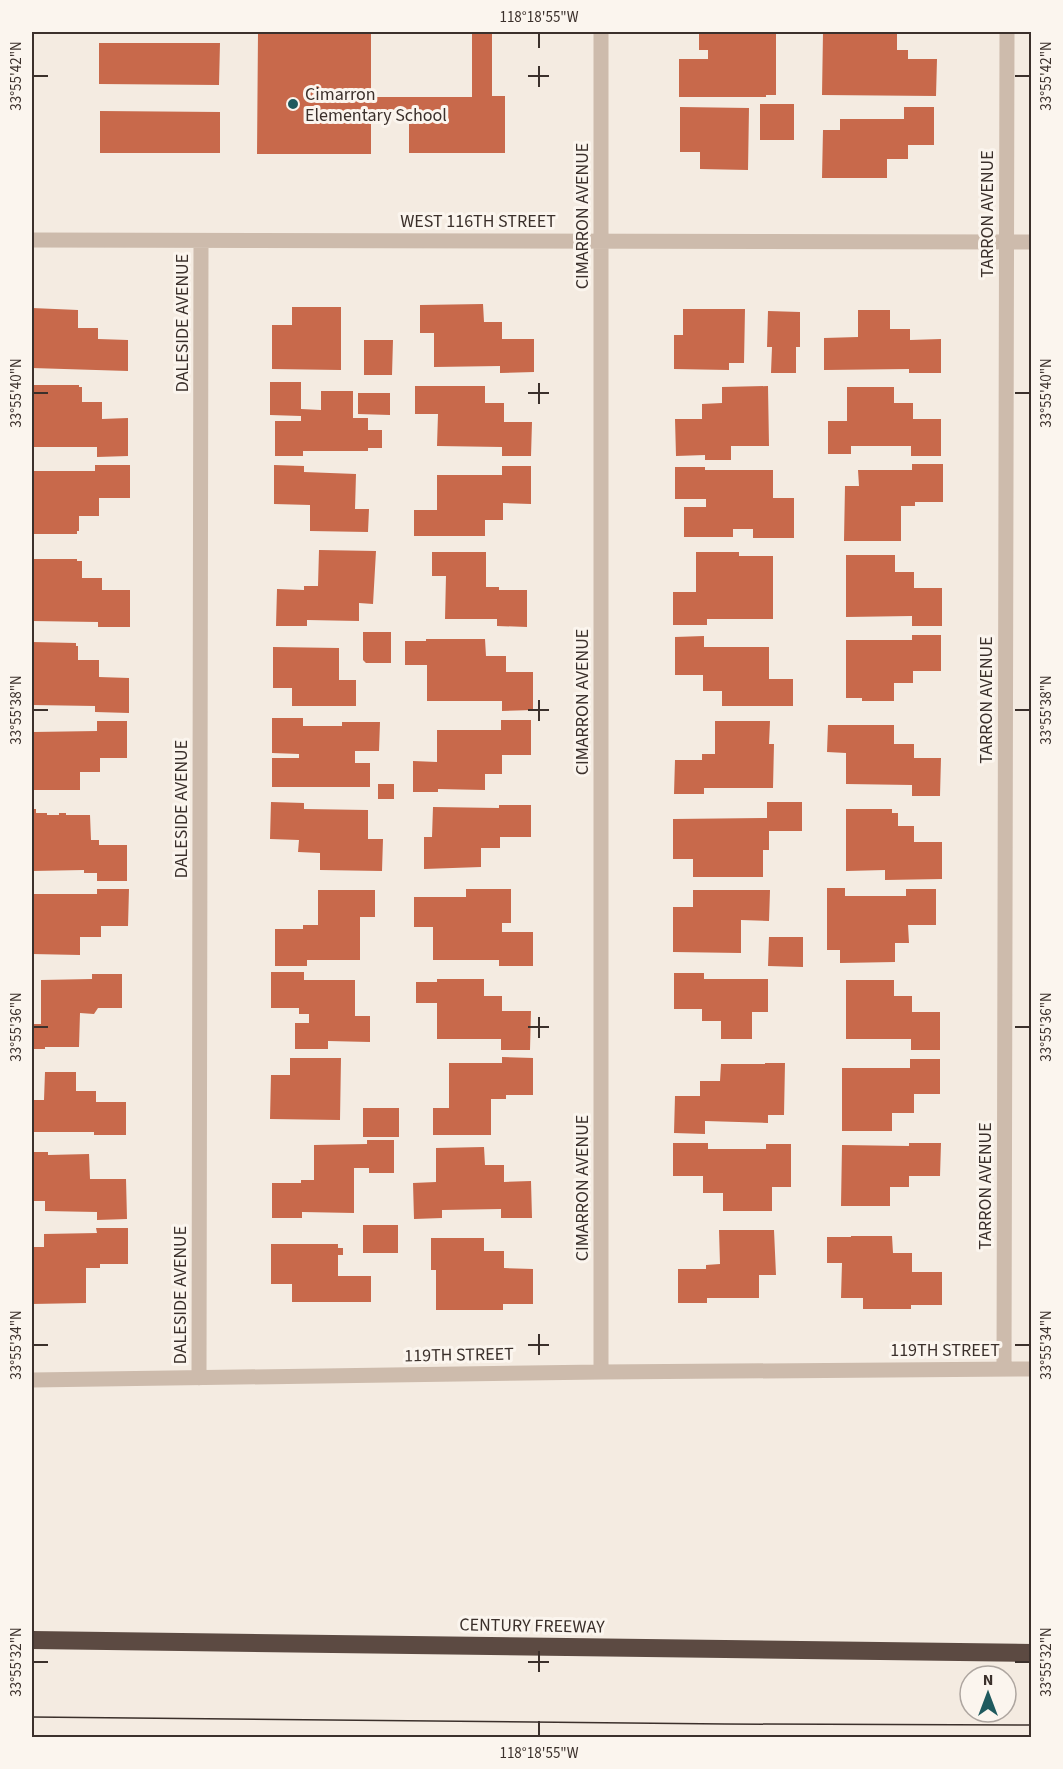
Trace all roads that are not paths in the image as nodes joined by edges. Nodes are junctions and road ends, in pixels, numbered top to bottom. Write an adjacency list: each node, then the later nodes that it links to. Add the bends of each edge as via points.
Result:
1 (601, 32): 5 (street, CIMARRON AVENUE)
2 (1006, 32): 6 (street, TARRON AVENUE)
3 (32, 240): 4 (street, WEST 116TH STREET)
4 (201, 241): 5 (street, WEST 116TH STREET); 11 (street, DALESIDE AVENUE)
5 (602, 241): 6 (street, WEST 116TH STREET); 10 (street, CIMARRON AVENUE)
6 (1006, 242): 7 (street, WEST 116TH STREET); 8 (street, TARRON AVENUE)
7 (1032, 242)
8 (1004, 1369): 9 (street, 119TH STREET); 10 (street, 119TH STREET)
9 (1032, 1369)
10 (601, 1372): 11 (street, 119TH STREET)
11 (199, 1378): 12 (street, 119TH STREET)
12 (32, 1380)
13 (32, 1640): 14 (highway, CENTURY FREEWAY)
14 (1032, 1653)

